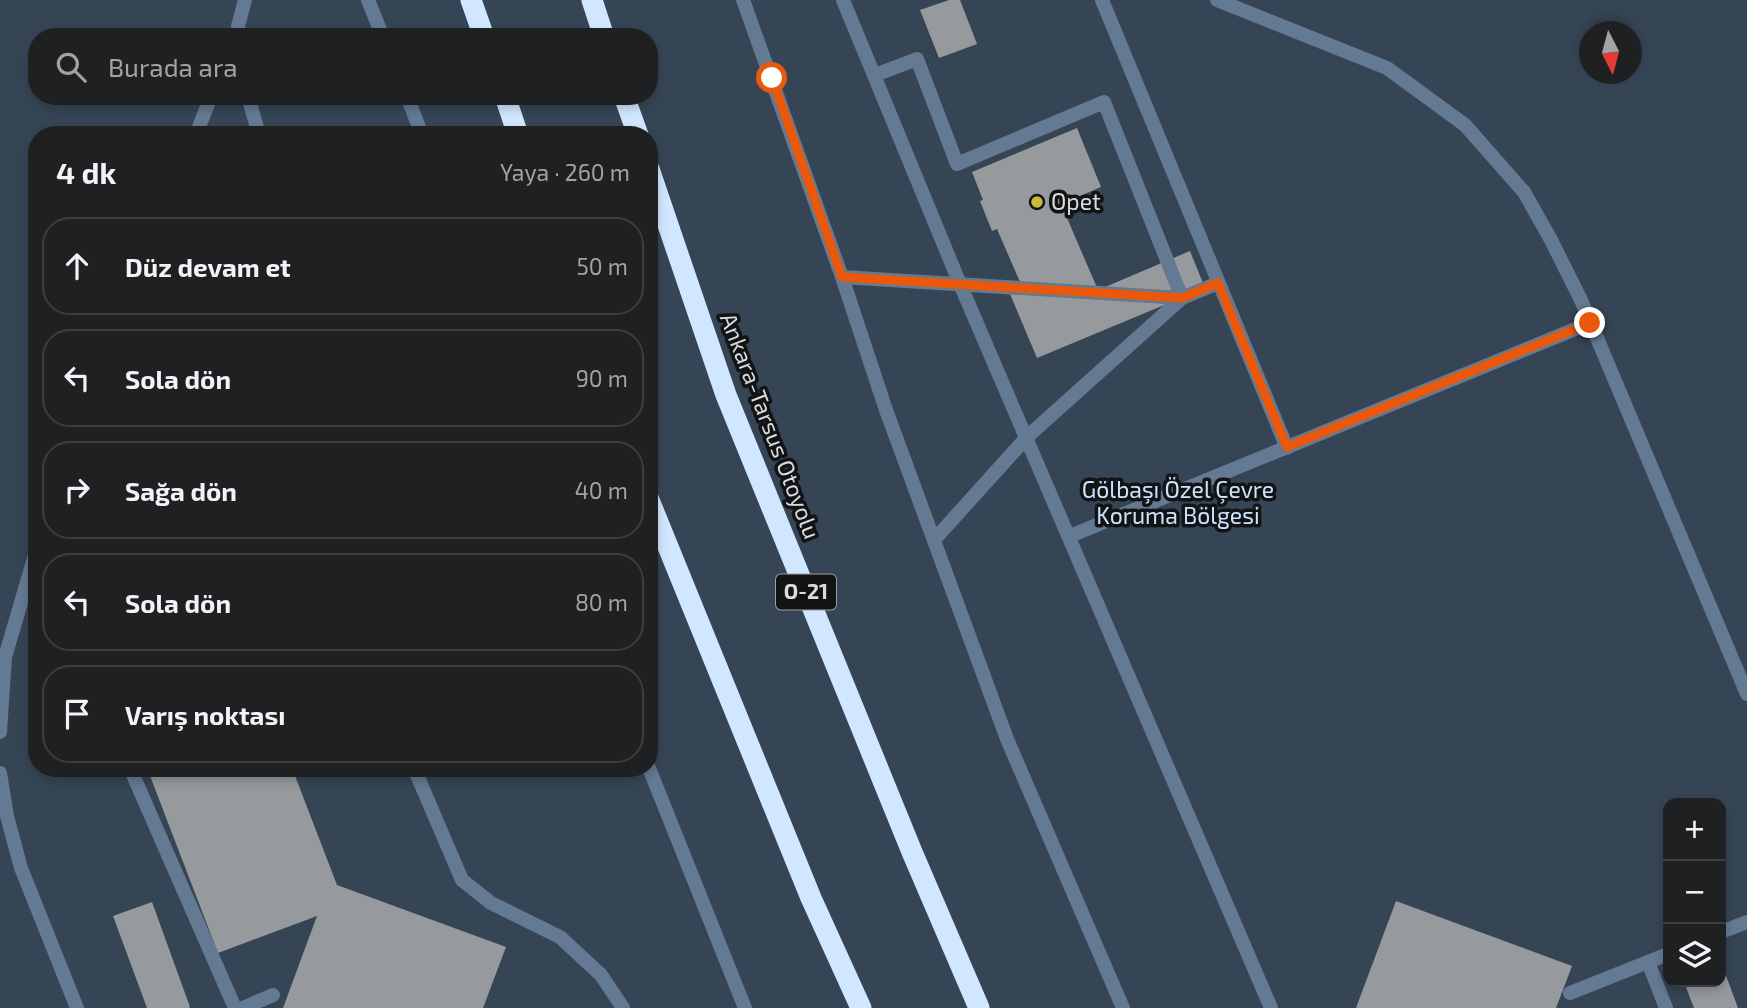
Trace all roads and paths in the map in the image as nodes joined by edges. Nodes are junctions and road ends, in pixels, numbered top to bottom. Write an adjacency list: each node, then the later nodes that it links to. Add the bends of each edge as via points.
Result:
1 (245, 0): 9 (lane)
2 (368, 0): 10 (lane)
3 (471, 0): 11 (highway)
4 (592, 0): 12 (highway)
5 (743, 0): 25 (lane)
6 (843, 0): 13 (lane)
7 (1102, 0): 26 (lane)
8 (1217, 0): 29 (lane, via 1387,68 1465,125 1524,192)
9 (238, 28)
10 (379, 28)
11 (481, 28)
12 (601, 28)
13 (875, 75): 27 (lane); 28 (lane, via 917,59 957,164 1104,102)
14 (208, 105): 19 (lane)
15 (251, 105): 20 (lane)
16 (410, 105): 21 (lane)
17 (508, 105): 22 (highway)
18 (627, 105): 23 (highway)
19 (199, 126)
20 (256, 126)
21 (419, 126)
22 (515, 126)
23 (635, 126)
24 (658, 195): 54 (highway, Ankara-Tarsus Otoyolu / O-21, via 726,395)
25 (842, 277): 27 (lane); 34 (lane)
26 (1218, 283): 28 (lane); 31 (lane)
27 (960, 284): 28 (lane); 30 (lane)
28 (1182, 298): 30 (lane)
29 (1590, 323): 31 (lane); 36 (lane)
30 (1027, 437): 33 (lane); 34 (lane)
31 (1287, 447): 33 (lane)
32 (658, 522): 53 (highway, via 811,898)
33 (1070, 536): 56 (lane)
34 (934, 540): 55 (lane, via 1007,739)
35 (28, 579): 37 (lane, via 5,657)
36 (1747, 694)
37 (0, 732)
38 (0, 773): 48 (lane, via 21,868)
39 (134, 777): 49 (lane)
40 (418, 777): 51 (lane, via 462,880 491,904 560,937 601,975)
41 (653, 777): 52 (lane)
42 (1747, 922): 43 (lane)
43 (1726, 930)
44 (1663, 956): 45 (lane)
45 (1648, 962): 46 (lane); 57 (lane)
46 (1570, 993)
47 (273, 995): 50 (lane)
48 (77, 1008)
49 (234, 1008)
50 (243, 1008)
51 (623, 1008)
52 (745, 1008)
53 (861, 1008)
54 (979, 1008)
55 (1123, 1008)
56 (1271, 1008)
57 (1665, 1008)

